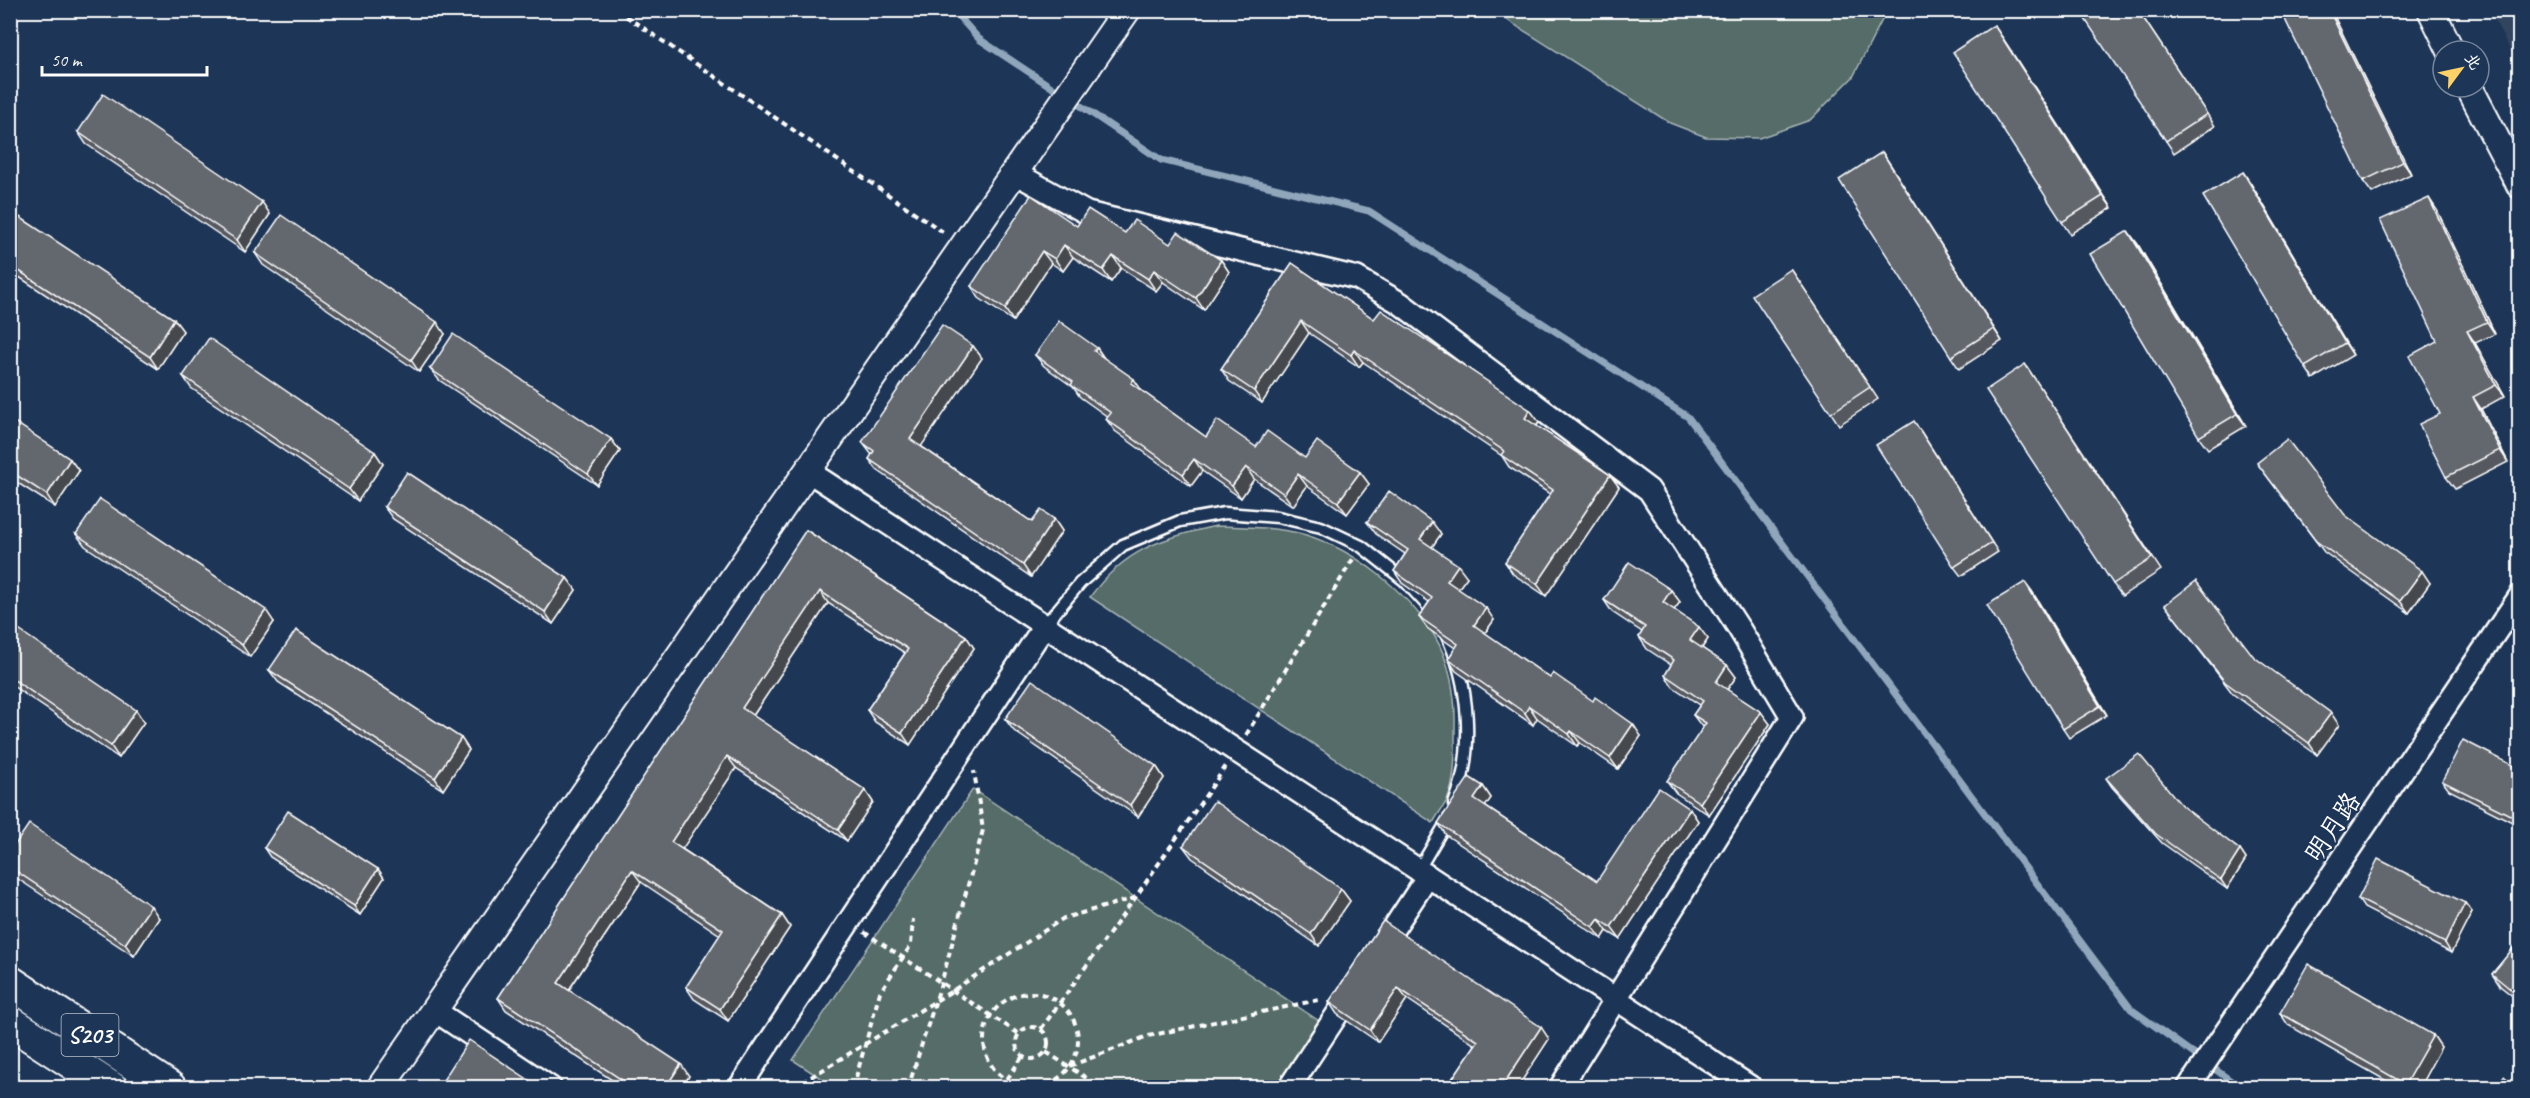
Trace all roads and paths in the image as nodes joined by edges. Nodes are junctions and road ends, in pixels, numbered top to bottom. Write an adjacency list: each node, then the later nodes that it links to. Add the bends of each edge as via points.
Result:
1 (616, 10): 8 (path)
2 (1127, 10): 6 (street)
3 (2430, 10): 4 (street)
4 (2445, 39)
5 (2475, 99): 7 (street)
6 (1015, 173): 8 (street); 24 (street, via 1086,213 1357,278 1400,303 1649,490 1792,717)
7 (2520, 185)
8 (964, 246): 9 (street)
9 (808, 471): 12 (street); 27 (street)
10 (1361, 546): 12 (lane, via 1321,527 1278,517 1225,513 1180,521 1123,545 1080,583); 14 (path); 15 (lane, via 1404,580 1435,613 1457,656 1468,748 1460,788)
11 (2520, 597): 51 (street, 明月路)
12 (1045, 625): 13 (street); 14 (street)
13 (969, 740): 18 (street); 21 (path, via 983,830)
14 (1237, 750): 15 (street); 16 (path)
15 (1424, 872): 23 (street); 24 (street)
16 (1135, 898): 22 (path, via 1064,918); 26 (path)
17 (913, 919): 19 (path, via 911,945)
18 (849, 922): 19 (path); 42 (street)
19 (902, 958): 21 (path); 32 (path, via 880,992)
20 (10, 982): 39 (main road, S203)
21 (941, 984): 22 (path); 25 (path)
22 (952, 991): 25 (path); 28 (path)
23 (1351, 993): 35 (path, via 1148,1036); 48 (street)
24 (1616, 998): 49 (street); 50 (street)
25 (936, 1000): 32 (path); 45 (path)
26 (1059, 1003): 28 (path, via 1040,994 1025,993 1011,997); 30 (path); 35 (path, via 1074,1020 1078,1034)
27 (434, 1010): 40 (street); 41 (street)
28 (990, 1016): 31 (path); 37 (path, via 984,1048 990,1063)
29 (10, 1022): 36 (main road, S203)
30 (1041, 1029): 31 (path, via 1030,1027); 33 (path, via 1048,1042)
31 (1019, 1034): 34 (path, via 1016,1047)
32 (864, 1044): 43 (path); 44 (path)
33 (1046, 1052): 34 (path, via 1038,1058); 35 (path)
34 (1023, 1056): 37 (path)
35 (1069, 1067): 37 (path, via 1046,1084 1031,1087); 47 (path)
36 (73, 1077): 38 (main road, S203)
37 (1006, 1079): 46 (path)
38 (111, 1088)
39 (170, 1088)
40 (380, 1088)
41 (551, 1088)
42 (739, 1088)
43 (793, 1088)
44 (853, 1088)
45 (908, 1088)
46 (1001, 1088)
47 (1102, 1088)
48 (1288, 1088)
49 (1560, 1088)
50 (1752, 1088)
51 (2188, 1088)

